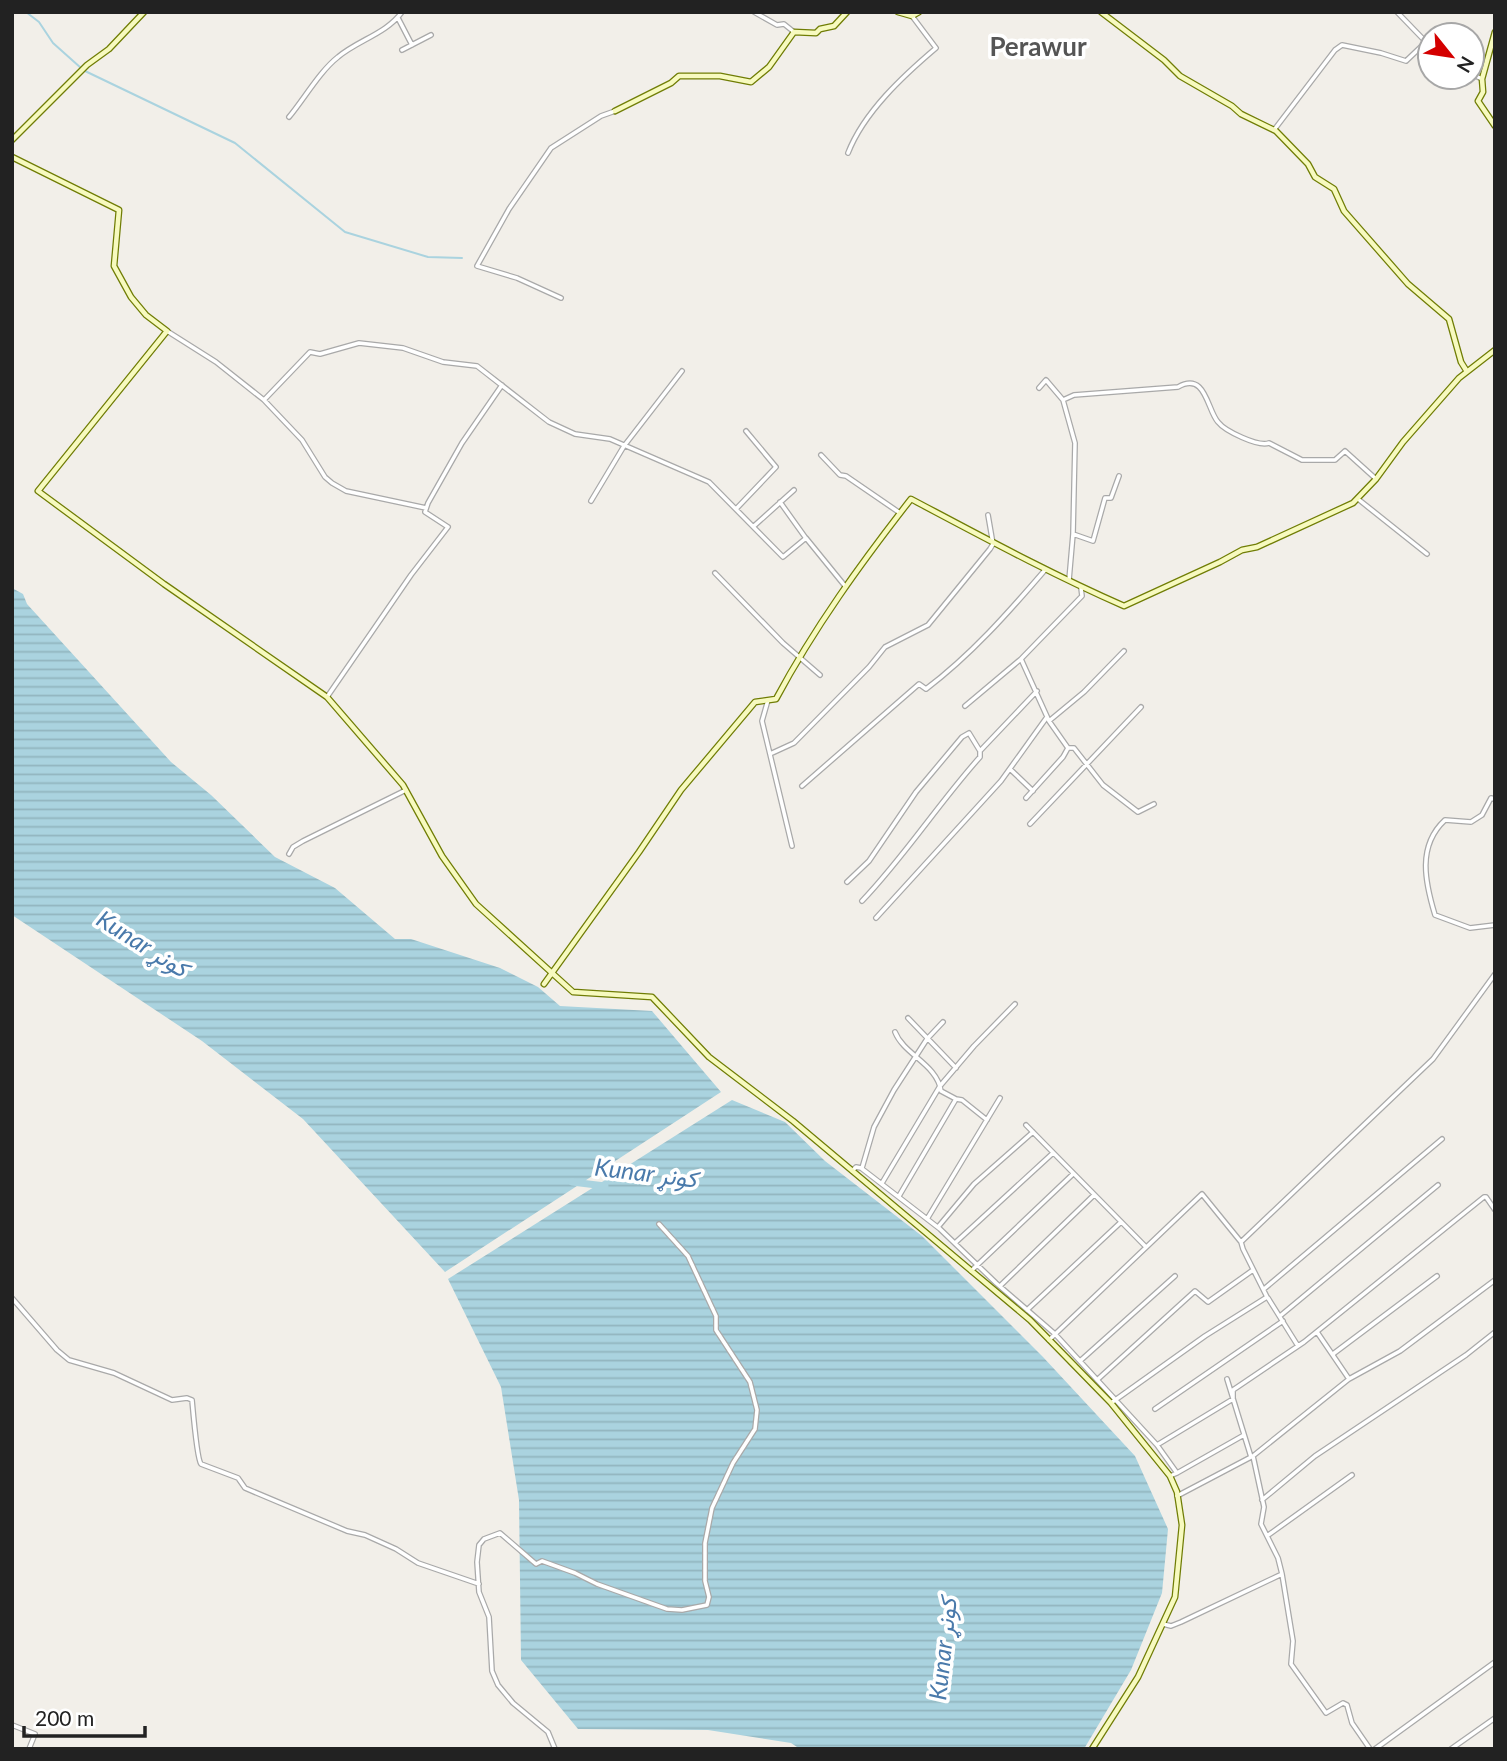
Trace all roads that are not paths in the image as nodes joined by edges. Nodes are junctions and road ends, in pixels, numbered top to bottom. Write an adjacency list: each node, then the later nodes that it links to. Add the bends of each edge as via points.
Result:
1 (144, 12): 24 (street)
2 (402, 12): 10 (street)
3 (754, 12): 12 (street)
4 (847, 12): 12 (street, via 834,26 816,33)
5 (898, 12): 9 (street)
6 (919, 12): 9 (street)
7 (1101, 12): 23 (street, via 1181,76)
8 (1396, 12): 11 (street)
9 (912, 16): 25 (street, via 936,48 898,80 859,130)
10 (398, 18): 15 (street); 21 (street, via 336,58)
11 (1416, 31)
12 (794, 32): 20 (street, via 751,82 679,76)
13 (1495, 32): 18 (street)
14 (430, 35): 15 (street)
15 (412, 45): 16 (street)
16 (402, 50)
17 (1416, 53): 23 (street, via 1406,61 1342,45)
18 (1486, 65)
19 (1483, 91): 22 (street, via 1478,101)
20 (615, 111): 27 (street, via 551,148 477,265)
21 (289, 117)
22 (1495, 126)
23 (1274, 130): 30 (street, via 1315,177 1334,189 1344,211 1409,284 1449,319)
24 (12, 139)
25 (848, 153)
26 (12, 157): 28 (street, via 120,210 114,266 131,297)
27 (561, 298)
28 (167, 331): 34 (street); 64 (street, via 38,491)
29 (1495, 350): 30 (street)
30 (1466, 370): 40 (street)
31 (682, 371): 37 (street)
32 (502, 385): 34 (street, via 477,366 443,362 403,348 359,343 320,354 310,352); 37 (street, via 549,422 575,434); 45 (street, via 462,443)
33 (1039, 387): 35 (street, via 1046,380)
34 (264, 400): 45 (street, via 302,440 332,483 346,491)
35 (1063, 400): 40 (street, via 1074,395 1198,386 1218,423 1244,438 1269,443 1302,460 1335,460 1345,452); 50 (street, via 1075,443)
36 (746, 431): 46 (street, via 776,467)
37 (624, 446): 43 (street); 46 (street, via 709,482)
38 (821, 456): 47 (street, via 840,475)
39 (1119, 477): 50 (street, via 1111,498 1105,498 1093,541)
40 (1376, 479): 42 (street)
41 (794, 490): 44 (street)
42 (1358, 499): 53 (street); 58 (street, via 1124,606)
43 (591, 501)
44 (780, 502): 49 (street); 51 (street)
45 (426, 508): 64 (street, via 425,512 448,527)
46 (736, 509): 49 (street)
47 (900, 513): 52 (street, via 911,499); 57 (street)
48 (988, 515): 52 (street)
49 (754, 526): 51 (street, via 783,557)
50 (1073, 534): 56 (street)
51 (806, 538): 57 (street)
52 (993, 544): 54 (street); 71 (street, via 928,625 885,647 794,743)
53 (1427, 554)
54 (1046, 568): 56 (street); 74 (street, via 994,630 947,672 926,689 919,684)
55 (715, 573): 60 (street)
56 (1069, 582): 58 (street)
57 (845, 586): 60 (street)
58 (1081, 588): 61 (street, via 1082,596)
59 (1124, 651): 68 (street, via 1084,692)
60 (798, 657): 62 (street); 65 (street, via 776,699)
61 (1021, 659): 63 (street); 66 (street)
62 (820, 675)
63 (1037, 691): 68 (street); 70 (street)
64 (327, 696): 75 (street)
65 (768, 700): 71 (street, via 762,721); 87 (street, via 755,702 681,790)
66 (965, 706)
67 (1141, 707): 72 (street)
68 (1048, 719): 69 (street); 73 (street)
69 (1068, 748): 72 (street, via 1074,748); 76 (street)
70 (980, 751): 83 (street, via 969,733 962,737 916,792 869,861); 84 (street, via 980,757)
71 (771, 754): 81 (street)
72 (1087, 764): 79 (street, via 1103,785 1138,812); 80 (street)
73 (1010, 769): 76 (street); 85 (street)
74 (802, 786)
75 (406, 790): 82 (street, via 293,847); 87 (street, via 442,856 476,904)
76 (1033, 791): 77 (street)
77 (1026, 798)
78 (1495, 799): 86 (street, via 1471,822 1445,820 1429,841 1425,861 1435,915 1470,928)
79 (1154, 804)
80 (1030, 824)
81 (792, 846)
82 (289, 854)
83 (847, 883)
84 (862, 901)
85 (876, 918)
86 (1495, 925)
87 (552, 973): 89 (street); 106 (street, via 573,992 652,997 709,1057)
88 (1495, 974): 117 (street, via 1433,1059)
89 (544, 984)
90 (1015, 1004): 96 (street)
91 (908, 1018): 94 (street)
92 (943, 1022): 94 (street)
93 (895, 1032): 95 (street, via 898,1041)
94 (927, 1039): 95 (street); 96 (street)
95 (918, 1056): 97 (street); 105 (street, via 874,1127)
96 (956, 1068): 97 (street)
97 (940, 1086): 99 (street); 108 (street)
98 (1000, 1098): 100 (street)
99 (956, 1099): 100 (street); 111 (street)
100 (987, 1120): 113 (street)
101 (1026, 1125): 102 (street)
102 (1033, 1132): 104 (street); 116 (street, via 974,1184)
103 (1442, 1139): 127 (street)
104 (1053, 1153): 107 (street); 118 (street)
105 (861, 1168): 106 (street); 108 (street)
106 (852, 1171): 122 (street)
107 (1073, 1174): 110 (street); 120 (street)
108 (882, 1183): 111 (street)
109 (1438, 1185): 131 (street)
110 (1094, 1195): 114 (street); 126 (street)
111 (899, 1196): 113 (street)
112 (1495, 1210): 133 (street, via 1484,1197)
113 (927, 1219): 116 (street)
114 (1121, 1222): 119 (street); 130 (street)
115 (659, 1224): 156 (street, via 688,1256 716,1316 716,1330 750,1382 757,1410 755,1429 712,1507 705,1543 707,1605 667,1609 542,1561 537,1564 500,1534 479,1545)
116 (938, 1227): 118 (street)
117 (1241, 1242): 119 (street, via 1202,1194); 121 (street)
118 (955, 1243): 120 (street)
119 (1146, 1247): 135 (street)
120 (978, 1264): 122 (street); 126 (street)
121 (1253, 1270): 127 (street); 142 (street, via 1208,1302 1195,1291)
122 (971, 1271): 136 (street)
123 (1175, 1276): 139 (street)
124 (1437, 1276): 138 (street)
125 (1495, 1280): 141 (street, via 1400,1351)
126 (999, 1286): 130 (street)
127 (1264, 1289): 128 (street)
128 (1267, 1297): 131 (street); 144 (street)
129 (12, 1298): 156 (street, via 69,1360 123,1376 172,1400 192,1400 201,1464 238,1478 245,1488 396,1549 418,1563)
130 (1027, 1310): 135 (street)
131 (1280, 1316): 132 (street)
132 (1283, 1321): 137 (street); 145 (street)
133 (1317, 1332): 137 (street); 138 (street)
134 (1495, 1332): 153 (street, via 1315,1456)
135 (1055, 1334): 136 (street); 139 (street)
136 (1049, 1340): 144 (street)
137 (1298, 1346): 143 (street, via 1233,1390)
138 (1332, 1354): 141 (street)
139 (1080, 1361): 142 (street)
140 (1227, 1379): 143 (street)
141 (1349, 1379): 148 (street)
142 (1097, 1380): 144 (street)
143 (1233, 1399): 146 (street); 147 (street)
144 (1113, 1402): 147 (street); 151 (street)
145 (1155, 1409)
146 (1244, 1435): 148 (street); 149 (street)
147 (1157, 1446): 149 (street)
148 (1252, 1457): 152 (street); 153 (street)
149 (1177, 1473): 151 (street)
150 (1352, 1475): 154 (street)
151 (1170, 1476): 152 (street)
152 (1177, 1496): 157 (street, via 1182,1525 1175,1597)
153 (1262, 1500): 154 (street, via 1261,1524)
154 (1267, 1536): 155 (street)
155 (1282, 1574): 157 (street, via 1181,1622); 164 (street, via 1293,1641 1291,1664 1326,1713 1347,1705 1352,1723)
156 (479, 1584): 162 (street, via 489,1617 492,1671 498,1685 548,1732)
157 (1163, 1624): 163 (street, via 1138,1676)
158 (1495, 1662): 164 (street)
159 (1495, 1718): 165 (street)
160 (12, 1725): 161 (street, via 35,1734)
161 (29, 1749)
162 (555, 1749)
163 (1093, 1749)
164 (1373, 1749)
165 (1451, 1749)

